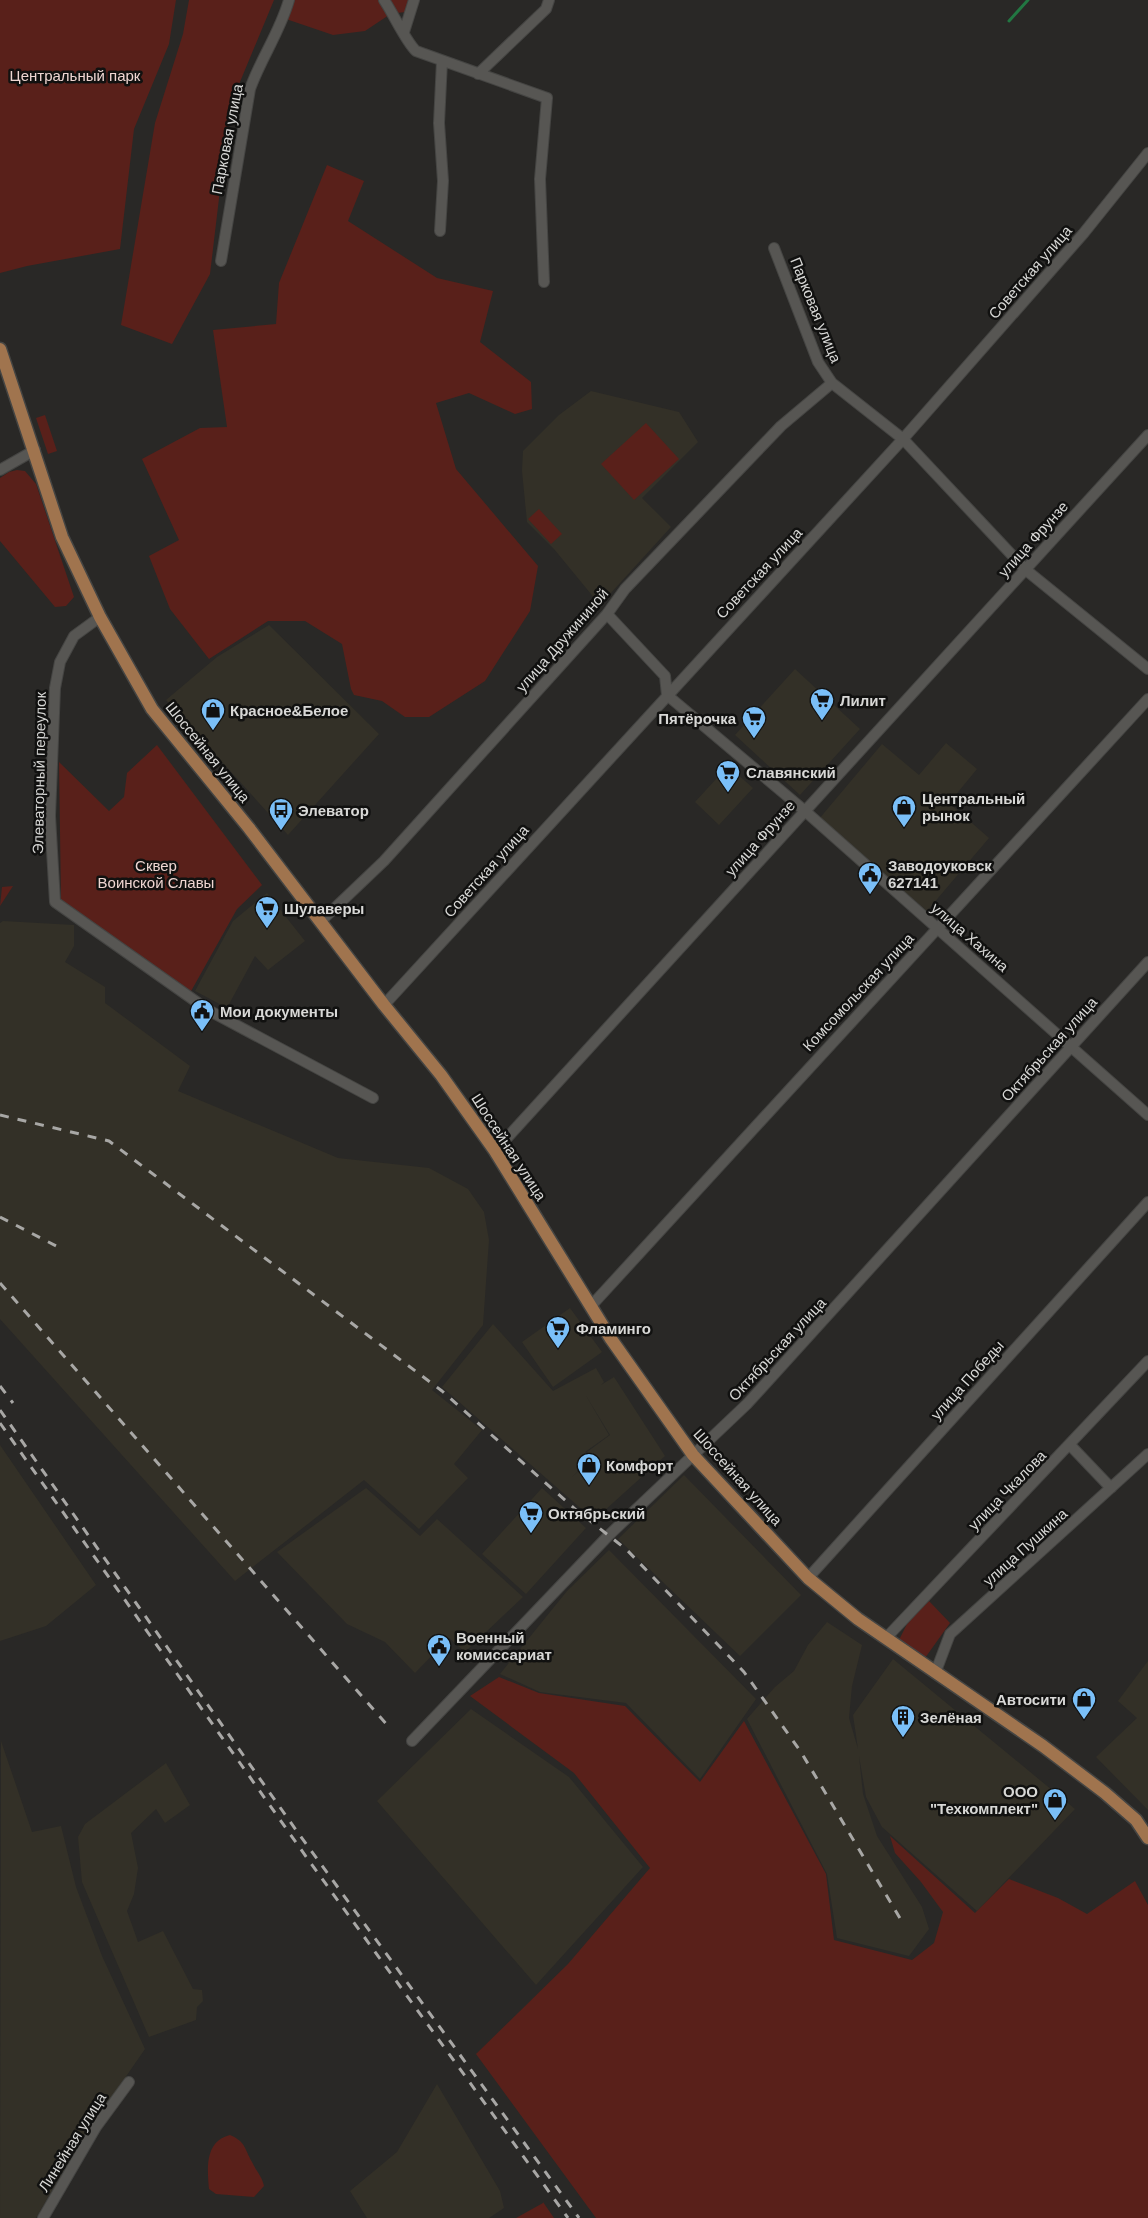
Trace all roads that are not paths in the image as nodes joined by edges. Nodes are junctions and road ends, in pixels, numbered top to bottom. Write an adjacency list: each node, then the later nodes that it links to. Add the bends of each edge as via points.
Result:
1 (289, 0): 11 (street, Парковая улица, via 278,33 257,70 248,98)
2 (384, 0): 5 (street)
3 (414, 0): 5 (street)
4 (549, 0): 7 (street, via 546,9)
5 (404, 32): 6 (street, via 416,51)
6 (442, 61): 7 (street); 9 (street, via 438,123 443,181)
7 (478, 74): 12 (street, via 547,98 540,179)
8 (1148, 153): 16 (street, Советская улица, via 1083,234)
9 (440, 231)
10 (774, 248): 14 (street, Парковая улица, via 818,362)
11 (221, 261)
12 (544, 282)
13 (0, 349): 17 (main road, Шоссейная улица)
14 (832, 383): 16 (street, Парковая улица); 20 (street, улица Дружининой, via 781,426 624,588)
15 (1148, 435): 19 (street, улица Фрунзе)
16 (903, 439): 19 (street, Парковая улица); 23 (street, Советская улица)
17 (35, 450): 18 (street); 21 (main road, Шоссейная улица, via 62,537)
18 (0, 470)
19 (1026, 570): 22 (street, Парковая улица); 25 (street, улица Фрунзе)
20 (607, 614): 23 (street, via 666,676); 26 (street, улица Дружининой, via 384,861)
21 (100, 617): 26 (main road, Шоссейная улица, via 152,709); 31 (street, Элеваторный переулок, via 74,636 60,662 55,688 50,816 55,902 208,1010)
22 (1148, 669)
23 (667, 695): 25 (street, улица Хахина); 29 (street, Советская улица)
24 (1148, 699): 27 (street, Комсомольская улица)
25 (805, 811): 27 (street, улица Хахина); 33 (street, улица Фрунзе)
26 (320, 922): 29 (main road, Шоссейная улица)
27 (938, 928): 30 (street, улица Хахина); 35 (street, Комсомольская улица)
28 (1148, 962): 30 (street, Октябрьская улица)
29 (384, 1005): 33 (main road, Шоссейная улица, via 441,1075)
30 (1072, 1046): 32 (street, улица Хахина); 39 (street, Октябрьская улица, via 748,1404)
31 (373, 1098)
32 (1148, 1115)
33 (495, 1151): 35 (main road, Шоссейная улица)
34 (1148, 1202): 41 (street, улица Победы)
35 (591, 1306): 39 (main road, Шоссейная улица, via 642,1385)
36 (1148, 1361): 37 (street, улица Чкалова)
37 (1070, 1445): 40 (street); 42 (street, улица Чкалова)
38 (1148, 1454): 40 (street, улица Пушкина)
39 (693, 1455): 41 (main road, Шоссейная улица); 44 (street, Октябрьская улица, via 608,1537)
40 (1111, 1488): 43 (street, улица Пушкина, via 950,1634)
41 (808, 1578): 42 (main road, Шоссейная улица)
42 (886, 1638): 43 (main road, Шоссейная улица)
43 (936, 1671): 45 (main road, Шоссейная улица, via 1105,1793 1136,1820)
44 (412, 1741)
45 (1148, 1838)
46 (129, 2082): 47 (street, Линейная улица, via 96,2126)
47 (43, 2218)

